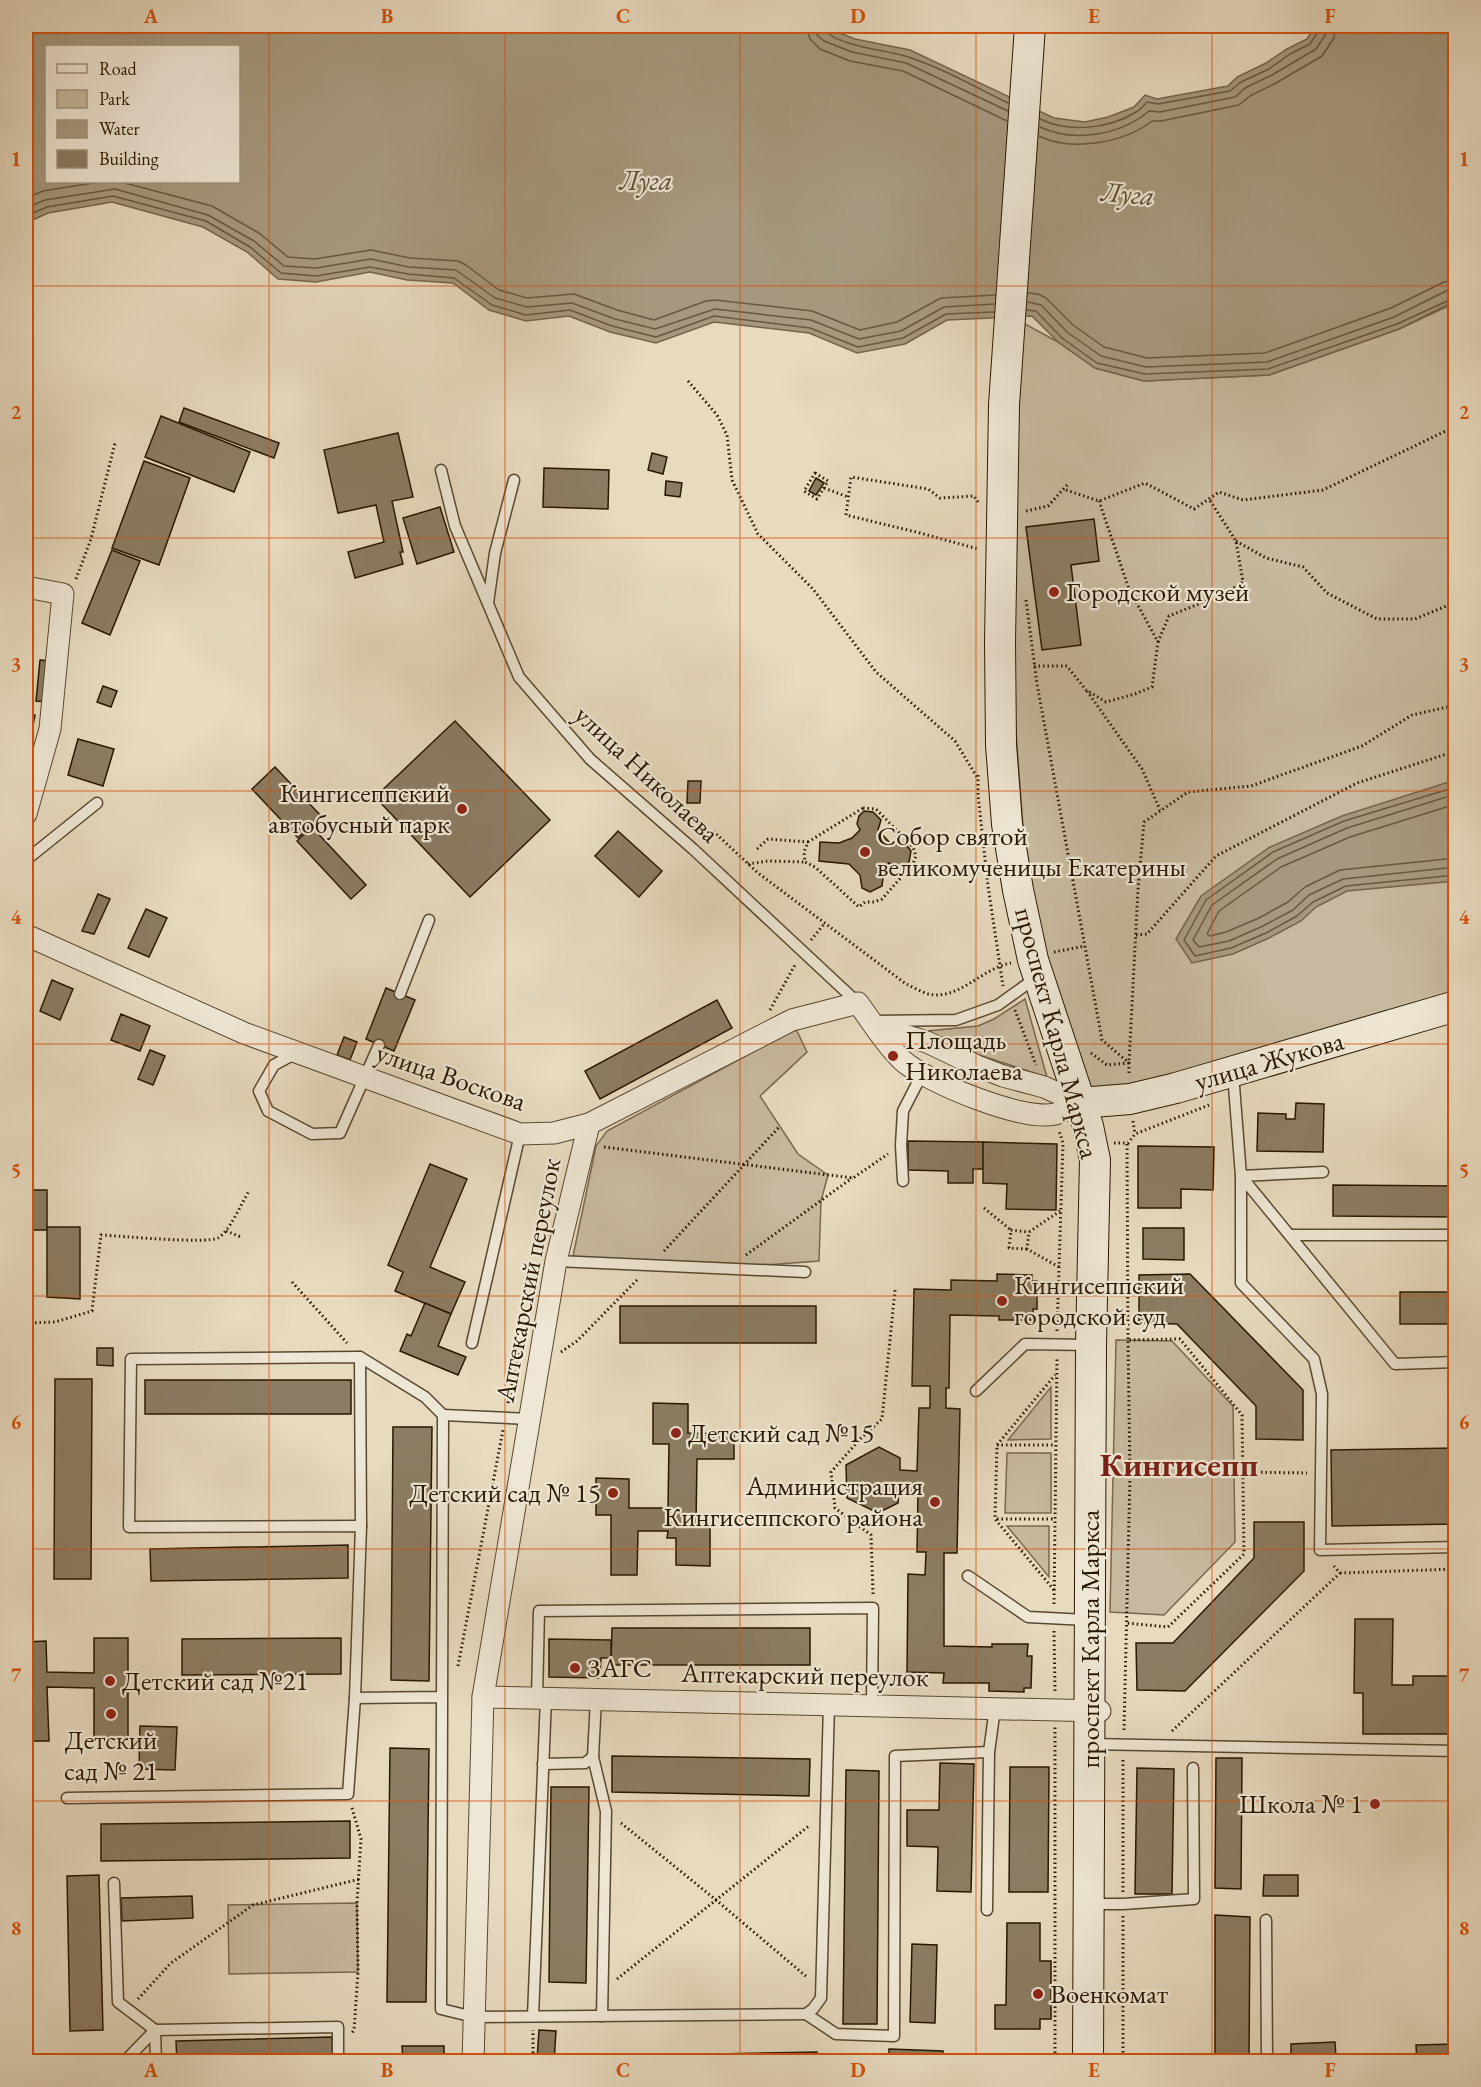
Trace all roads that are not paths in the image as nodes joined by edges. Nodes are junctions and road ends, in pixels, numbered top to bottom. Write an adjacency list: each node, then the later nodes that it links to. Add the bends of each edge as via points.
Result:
1 (1030, 26): 11 (main road, проспект Карла Маркса, via 993,548 1007,824 1018,890)
2 (441, 470): 5 (lane, улица Николаева, via 455,526)
3 (514, 480): 5 (lane, via 495,553)
4 (26, 586): 7 (street, via 63,594 50,729)
5 (488, 604): 13 (lane, улица Николаева, via 519,677 590,759)
6 (97, 802): 8 (lane)
7 (26, 814)
8 (26, 860)
9 (429, 920): 12 (lane)
10 (26, 935): 17 (street, улица Воскова, via 244,1033)
11 (1047, 969): 15 (lane, via 998,1005 956,1020); 21 (main road, проспект Карла Маркса)
12 (400, 994)
13 (858, 1003): 15 (street); 23 (street, улица Воскова, via 792,1020)
14 (1455, 1006): 20 (main road, улица Жукова)
15 (874, 1026): 18 (street, via 901,1058); 21 (street, via 927,1042 977,1066)
16 (378, 1045): 19 (lane)
17 (298, 1052): 19 (street, улица Воскова); 19 (lane, via 274,1065 259,1091 268,1112 312,1134 340,1132)
18 (921, 1074): 21 (street, via 969,1095 1028,1113 1053,1115); 27 (lane, via 903,1111)
19 (365, 1077): 22 (street, улица Воскова)
20 (1234, 1084): 21 (main road, улица Жукова); 26 (lane)
21 (1080, 1103): 24 (main road, проспект Карла Маркса)
22 (520, 1134): 23 (street, улица Воскова); 32 (lane)
23 (586, 1134): 30 (street, Аптекарский переулок)
24 (1092, 1143): 33 (main road, проспект Карла Маркса, via 1095,1160); 51 (main road, via 1102,1164)
25 (1323, 1172): 26 (lane)
26 (1241, 1176): 28 (lane); 40 (lane, via 1241,1282 1314,1359 1322,1394 1320,1550)
27 (903, 1181)
28 (1290, 1235): 29 (lane); 35 (lane, via 1395,1364)
29 (1455, 1235)
30 (556, 1261): 31 (lane); 38 (street, Аптекарский переулок)
31 (805, 1272)
32 (472, 1343)
33 (1091, 1345): 36 (lane, via 1025,1344); 42 (main road, проспект Карла Маркса)
34 (360, 1357): 37 (lane, via 425,1397); 39 (lane); 39 (lane, via 131,1359 129,1527)
35 (1455, 1362)
36 (976, 1391)
37 (443, 1415): 38 (lane); 43 (lane)
38 (529, 1419): 44 (street, Аптекарский переулок)
39 (361, 1526): 45 (lane)
40 (1455, 1548)
41 (968, 1576): 42 (lane, via 1028,1617)
42 (1090, 1620): 51 (main road, проспект Карла Маркса)
43 (441, 1697): 45 (lane); 66 (lane, via 441,2009)
44 (483, 1697): 46 (street, Аптекарский переулок); 66 (street, Аптекарский переулок)
45 (355, 1698): 58 (lane, via 348,1794)
46 (541, 1698): 47 (street, Аптекарский переулок); 49 (lane, via 539,1611 873,1608); 56 (lane)
47 (596, 1698): 48 (street, Аптекарский переулок); 55 (lane)
48 (829, 1704): 49 (street, Аптекарский переулок); 63 (lane, via 821,1998)
49 (872, 1705): 50 (street, Аптекарский переулок)
50 (995, 1708): 51 (street, Аптекарский переулок); 54 (lane)
51 (1095, 1710): 52 (main road, проспект Карла Маркса)
52 (1104, 1745): 53 (lane); 60 (main road, проспект Карла Маркса)
53 (1455, 1751)
54 (989, 1752): 61 (lane); 63 (lane, via 895,1756 894,2036 836,2034)
55 (592, 1757): 56 (lane, via 585,1763); 65 (lane, via 606,1811)
56 (543, 1764): 64 (lane)
57 (1193, 1768): 60 (lane, via 1194,1899)
58 (67, 1798)
59 (114, 1883): 67 (lane, via 118,2002)
60 (1104, 1904): 72 (main road, проспект Карла Маркса); 73 (main road)
61 (987, 1910)
62 (1266, 1920): 74 (lane)
63 (806, 2014): 65 (lane)
64 (533, 2016): 65 (lane); 66 (lane)
65 (602, 2016)
66 (474, 2017): 71 (street, Аптекарский переулок)
67 (155, 2030): 68 (lane, via 338,2027); 69 (lane); 70 (lane)
68 (338, 2057)
69 (124, 2061)
70 (156, 2061)
71 (473, 2061)
72 (1088, 2061)
73 (1099, 2061)
74 (1267, 2061)

